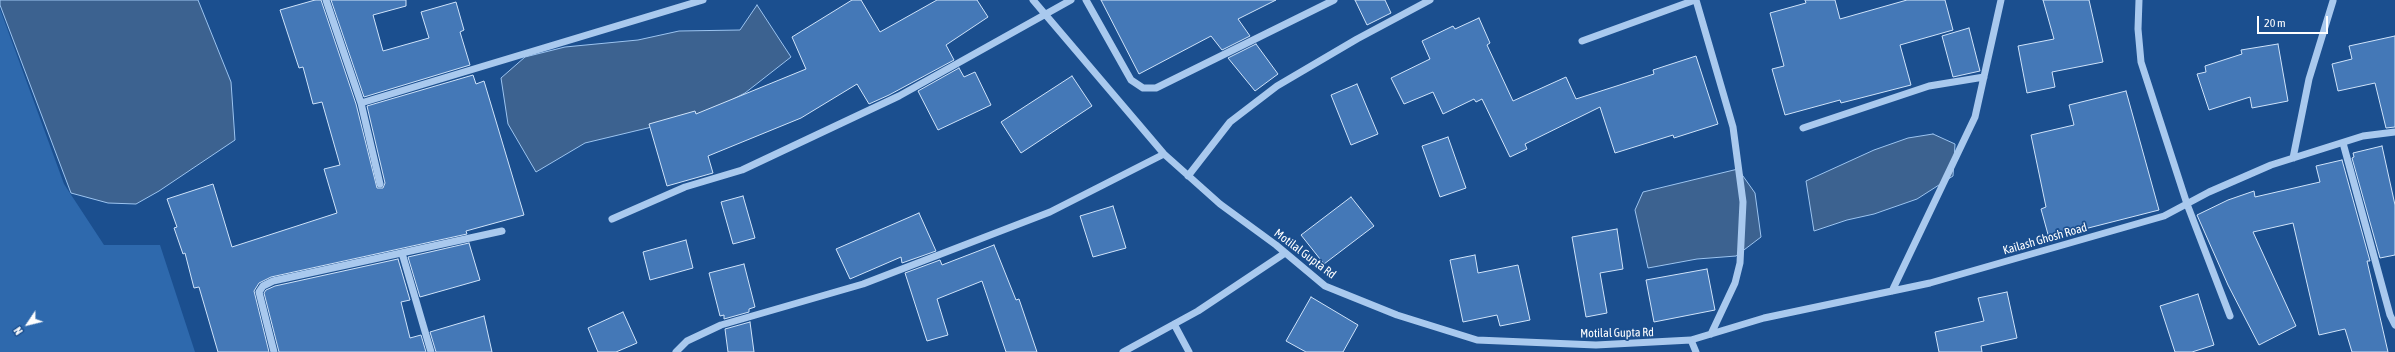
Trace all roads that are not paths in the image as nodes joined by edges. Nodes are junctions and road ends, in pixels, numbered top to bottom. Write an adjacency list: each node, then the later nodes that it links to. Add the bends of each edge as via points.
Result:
1 (326, 0): 15 (street)
2 (703, 0): 15 (street)
3 (1034, 0): 12 (street, Motilal Gupta Rd)
4 (1072, 0): 12 (street)
5 (1086, 0): 6 (street, via 1130,80 1143,88 1156,88)
6 (1334, 0)
7 (1430, 0): 21 (street, via 1277,86 1230,122)
8 (1696, 0): 13 (street); 32 (street, via 1733,128 1743,202 1740,263 1735,283)
9 (2001, 0): 14 (street)
10 (2139, 0): 23 (street, via 2141,62)
11 (2333, 1): 20 (street, via 2309,79)
12 (1046, 15): 19 (street, Motilal Gupta Rd); 24 (street, via 891,99 742,170 685,187)
13 (1582, 41)
14 (1984, 77): 16 (street, via 1929,86); 28 (street, via 1975,117)
15 (361, 103): 22 (street)
16 (1802, 128)
17 (2395, 132): 18 (street, Kailash Ghosh Road, via 2363,136)
18 (2343, 143): 20 (street, Kailash Ghosh Road); 31 (street, via 2390,315)
19 (1164, 154): 21 (street, Motilal Gupta Rd); 36 (street, via 1050,212 863,284 721,324 687,341)
20 (2293, 158): 23 (street, Kailash Ghosh Road, via 2229,183)
21 (1188, 176): 27 (street, Motilal Gupta Rd, via 1220,204)
22 (380, 184)
23 (2187, 204): 28 (street, Kailash Ghosh Road, via 2164,216); 29 (street)
24 (612, 219)
25 (502, 232): 26 (street)
26 (402, 253): 34 (street, via 274,281 263,286 259,292); 35 (street)
27 (1285, 253): 30 (street); 33 (street, Motilal Gupta Rd, via 1325,286 1397,315 1477,340 1618,345)
28 (1892, 292): 32 (street, Kailash Ghosh Road, via 1764,318)
29 (2230, 316)
30 (1174, 324): 37 (street); 38 (street)
31 (2395, 325)
32 (1711, 334): 33 (street, Kailash Ghosh Road)
33 (1691, 340): 39 (street)
34 (274, 352)
35 (431, 352)
36 (676, 352)
37 (1123, 352)
38 (1189, 352)
39 (1696, 352)

